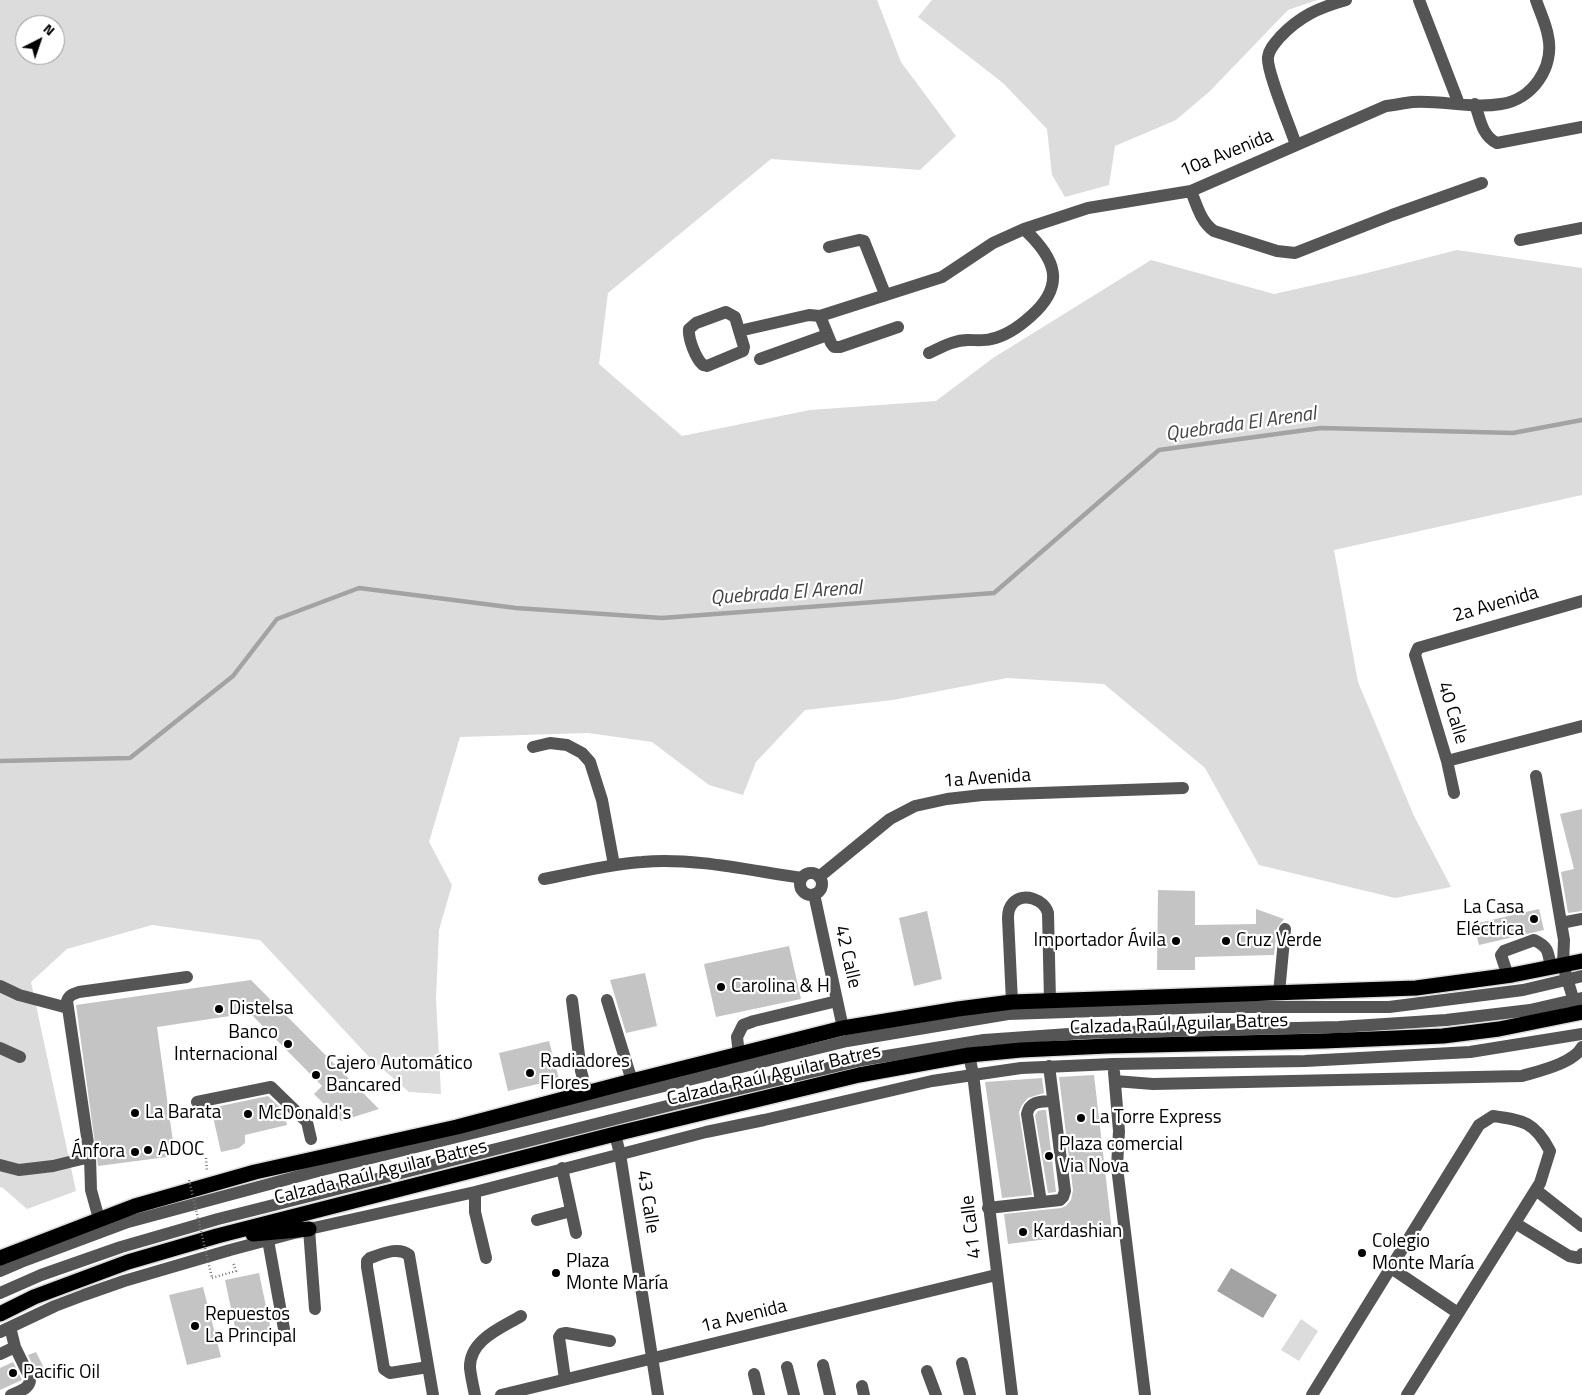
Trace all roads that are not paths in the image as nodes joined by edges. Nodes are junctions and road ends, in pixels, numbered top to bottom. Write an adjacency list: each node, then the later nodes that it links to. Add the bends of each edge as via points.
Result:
1 (1346, 0): 7 (street, via 1294,22 1270,49 1268,64)
2 (1419, 0): 4 (street)
3 (1536, 0): 5 (street, 10a Avenida, via 1549,38 1549,58 1544,74 1518,99 1502,104)
4 (1459, 104): 5 (street, 10a Avenida); 7 (street, 10a Avenida, via 1413,102 1386,106)
5 (1475, 104): 6 (street, via 1486,134 1497,143)
6 (1582, 127)
7 (1296, 145): 9 (street, 10a Avenida)
8 (1482, 183): 9 (street, via 1295,253 1277,251 1214,231 1207,226)
9 (1192, 191): 11 (street, 10a Avenida, via 1088,208)
10 (1582, 228): 12 (street)
11 (1024, 229): 14 (street, 10a Avenida, via 993,243 942,277); 19 (street, via 1037,241 1051,263 1054,281 1043,303 1021,324 999,336 982,341 951,342)
12 (1520, 240)
13 (829, 247): 14 (street, via 859,240 866,243)
14 (885, 294): 15 (street, 10a Avenida)
15 (820, 316): 17 (street, 10a Avenida, via 809,315); 18 (street)
16 (898, 327): 18 (street, via 840,347 831,344)
17 (739, 331): 17 (street, via 735,317 726,312 691,325 688,334 701,364 707,366 743,351)
18 (827, 335): 20 (street)
19 (929, 353)
20 (760, 359)
21 (1582, 601): 22 (street, 2a Avenida)
22 (1421, 646): 25 (street, 40 Calle, via 1415,656)
23 (1582, 726): 25 (street)
24 (533, 747): 29 (street, via 550,743 567,745 590,762 602,800)
25 (1447, 761): 28 (street, 40 Calle)
26 (1536, 776): 35 (street)
27 (1183, 788): 30 (street, 1a Avenida, via 982,795 915,806 890,819)
28 (1454, 793)
29 (614, 865): 31 (street, via 674,861); 32 (street)
30 (819, 877): 31 (street, via 808,873); 33 (street, via 821,888)
31 (802, 878): 33 (street, via 802,889)
32 (544, 879)
33 (814, 894): 46 (street, 42 Calle)
34 (1582, 919): 35 (street)
35 (1561, 923): 38 (street, via 1564,940)
36 (1285, 929): 43 (street)
37 (1582, 961): 38 (highway, Calzada Raúl Aguilar Batres)
38 (1560, 971): 39 (highway, Calzada Raúl Aguilar Batres); 39 (street, via 1544,945 1534,940 1501,955); 40 (street); 49 (street); 89 (street, via 1523,990 1389,1007 1215,1007 1008,1014 846,1041 318,1171 128,1222)
39 (1508, 976): 43 (highway, Calzada Raúl Aguilar Batres, via 1416,988)
40 (1582, 976)
41 (187, 977): 50 (street, via 79,992 68,998)
42 (0, 986): 50 (street, via 19,995)
43 (1279, 993): 47 (highway, Calzada Raúl Aguilar Batres)
44 (572, 1000): 63 (street)
45 (608, 1000): 61 (street)
46 (837, 1001): 51 (street, 42 Calle); 55 (street, via 743,1025 737,1037)
47 (1050, 1001): 48 (highway, Calzada Raúl Aguilar Batres); 48 (street, via 1048,913 1042,902 1025,898 1016,901 1009,910)
48 (1012, 1002): 51 (highway, Calzada Raúl Aguilar Batres)
49 (1579, 1006): 56 (highway, Calzada Raúl Aguilar Batres, via 1499,1029 1443,1036 1107,1046); 91 (street, via 1446,1020 1083,1033 984,1040 871,1059 656,1109 218,1219 121,1247)
50 (68, 1008): 69 (street)
51 (844, 1028): 55 (highway, Calzada Raúl Aguilar Batres)
52 (1582, 1034): 58 (street, via 1495,1049 1421,1055 1305,1061)
53 (1582, 1047): 62 (street, via 1577,1055 1522,1076 1154,1084)
54 (0, 1048): 57 (street)
55 (739, 1055): 61 (highway, Calzada Raúl Aguilar Batres)
56 (969, 1055): 60 (street, 41 Calle); 66 (highway, Calzada Raúl Aguilar Batres, via 859,1074)
57 (20, 1057)
58 (1113, 1064): 59 (street); 62 (street)
59 (1049, 1066): 60 (street); 64 (street)
60 (973, 1074): 68 (street); 75 (street, 41 Calle)
61 (632, 1081): 63 (highway, Calzada Raúl Aguilar Batres)
62 (1115, 1081): 120 (street, via 1119,1131 1117,1167)
63 (587, 1094): 77 (highway, Calzada Raúl Aguilar Batres, via 441,1131 255,1172)
64 (1053, 1101): 74 (street, via 1065,1191 1060,1200); 74 (street, via 1033,1103 1027,1114)
65 (197, 1102): 67 (street, via 271,1087 307,1122)
66 (615, 1134): 68 (street, 43 Calle); 83 (highway, Calzada Raúl Aguilar Batres)
67 (311, 1139)
68 (620, 1154): 71 (street); 101 (street, 43 Calle)
69 (90, 1157): 70 (street, via 19,1170); 77 (street, via 91,1190)
70 (0, 1165)
71 (562, 1168): 73 (street); 76 (street)
72 (1536, 1190): 79 (street); 80 (street); 88 (street, via 1550,1151 1542,1135 1530,1124 1493,1116 1479,1125)
73 (475, 1192): 81 (street); 87 (street, via 475,1212)
74 (1041, 1202): 75 (street)
75 (988, 1208): 90 (street, 41 Calle)
76 (571, 1211): 78 (street); 82 (street)
77 (99, 1219): 86 (highway, Calzada Raúl Aguilar Batres)
78 (537, 1220)
79 (1515, 1223): 85 (street, via 1569,1256 1579,1258); 93 (street)
80 (1582, 1226)
81 (309, 1229): 83 (highway); 84 (street); 92 (street)
82 (576, 1232)
83 (217, 1236): 94 (highway, Calzada Raúl Aguilar Batres, via 128,1262 34,1297)
84 (268, 1240): 96 (street, via 124,1281 55,1306); 97 (street)
85 (1582, 1254)
86 (0, 1258)
87 (486, 1258)
88 (1391, 1268): 93 (street); 121 (street)
89 (0, 1271)
90 (996, 1275): 101 (street, 1a Avenida); 119 (street, 41 Calle)
91 (0, 1293)
92 (316, 1309)
93 (1458, 1313): 122 (street)
94 (0, 1314)
95 (522, 1316): 111 (street, via 483,1338 477,1347 470,1367)
96 (5, 1329): 99 (street)
97 (284, 1329)
98 (610, 1341): 108 (street, via 561,1334 559,1344)
99 (15, 1347): 100 (street); 109 (street, via 30,1382)
100 (0, 1354)
101 (653, 1358): 108 (street, 1a Avenida); 113 (street, 43 Calle)
102 (962, 1363): 118 (street)
103 (823, 1365): 116 (street)
104 (787, 1367): 115 (street)
105 (428, 1368): 105 (street, via 409,1255 396,1251 370,1258 366,1268 384,1369 390,1373); 110 (street)
106 (927, 1371): 117 (street)
107 (754, 1374): 114 (street)
108 (566, 1378): 112 (street, 1a Avenida)
109 (11, 1395)
110 (433, 1395)
111 (475, 1395)
112 (501, 1395)
113 (658, 1395)
114 (759, 1395)
115 (794, 1395)
116 (830, 1395)
117 (936, 1395)
118 (970, 1395)
119 (1012, 1395)
120 (1145, 1395)
121 (1312, 1395)
122 (1407, 1395)

